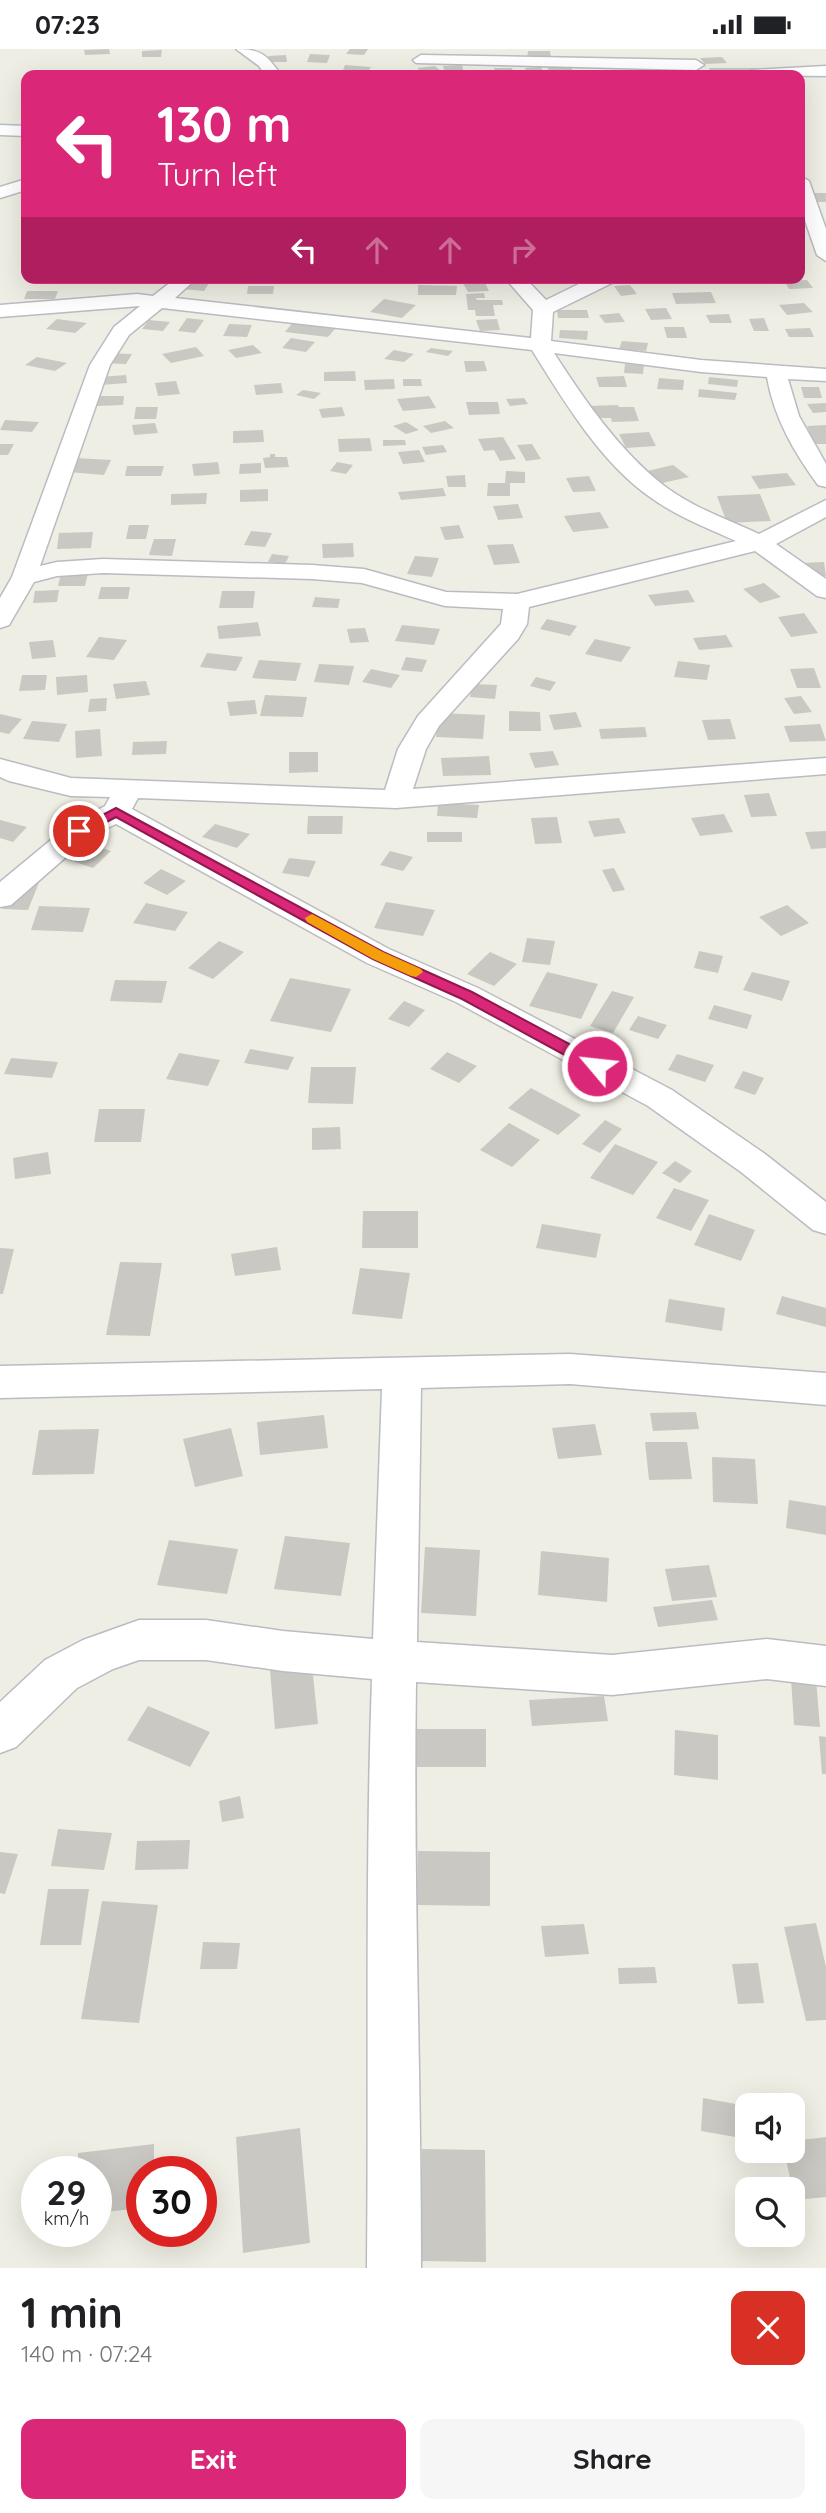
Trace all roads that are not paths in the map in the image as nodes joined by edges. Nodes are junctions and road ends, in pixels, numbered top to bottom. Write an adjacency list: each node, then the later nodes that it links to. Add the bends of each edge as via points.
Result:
1 (244, 49): 4 (street)
2 (687, 49): 7 (street)
3 (425, 54): 5 (street); 6 (street)
4 (269, 70)
5 (406, 70)
6 (670, 70)
7 (700, 70)
8 (826, 71): 9 (street)
9 (805, 72)
10 (0, 129): 11 (street)
11 (21, 131)
12 (805, 184): 15 (street)
13 (21, 186): 14 (street)
14 (0, 193)
15 (822, 260)
16 (181, 284): 19 (street)
17 (520, 284): 20 (street)
18 (595, 284): 20 (street)
19 (159, 302): 21 (street); 22 (street); 30 (street, via 121,331 100,365)
20 (543, 309): 22 (street)
21 (0, 311)
22 (540, 347): 24 (street); 29 (street, via 573,401 656,491)
23 (826, 361): 25 (street)
24 (776, 372): 25 (street); 27 (street, via 786,415)
25 (802, 373): 26 (street)
26 (826, 375)
27 (826, 480)
28 (826, 507): 29 (street)
29 (759, 544): 31 (street); 32 (street)
30 (24, 577): 32 (street, via 103,566 299,571 363,576 445,599); 33 (street)
31 (826, 591)
32 (517, 602): 36 (street, via 509,633 428,722 412,749)
33 (0, 619)
34 (826, 766): 36 (street)
35 (0, 767): 37 (street)
36 (396, 799): 37 (street)
37 (122, 801): 38 (street); 39 (street, via 378,956 467,995 660,1098)
38 (0, 898)
39 (826, 1221)
40 (402, 1373): 41 (street); 42 (street, via 570,1369); 43 (street)
41 (0, 1382)
42 (826, 1389)
43 (396, 1661): 44 (street, via 612,1675 767,1659); 45 (street, via 206,1640 139,1640 61,1674); 46 (street, via 390,1834)
44 (826, 1665)
45 (0, 1732)
46 (394, 2268)

